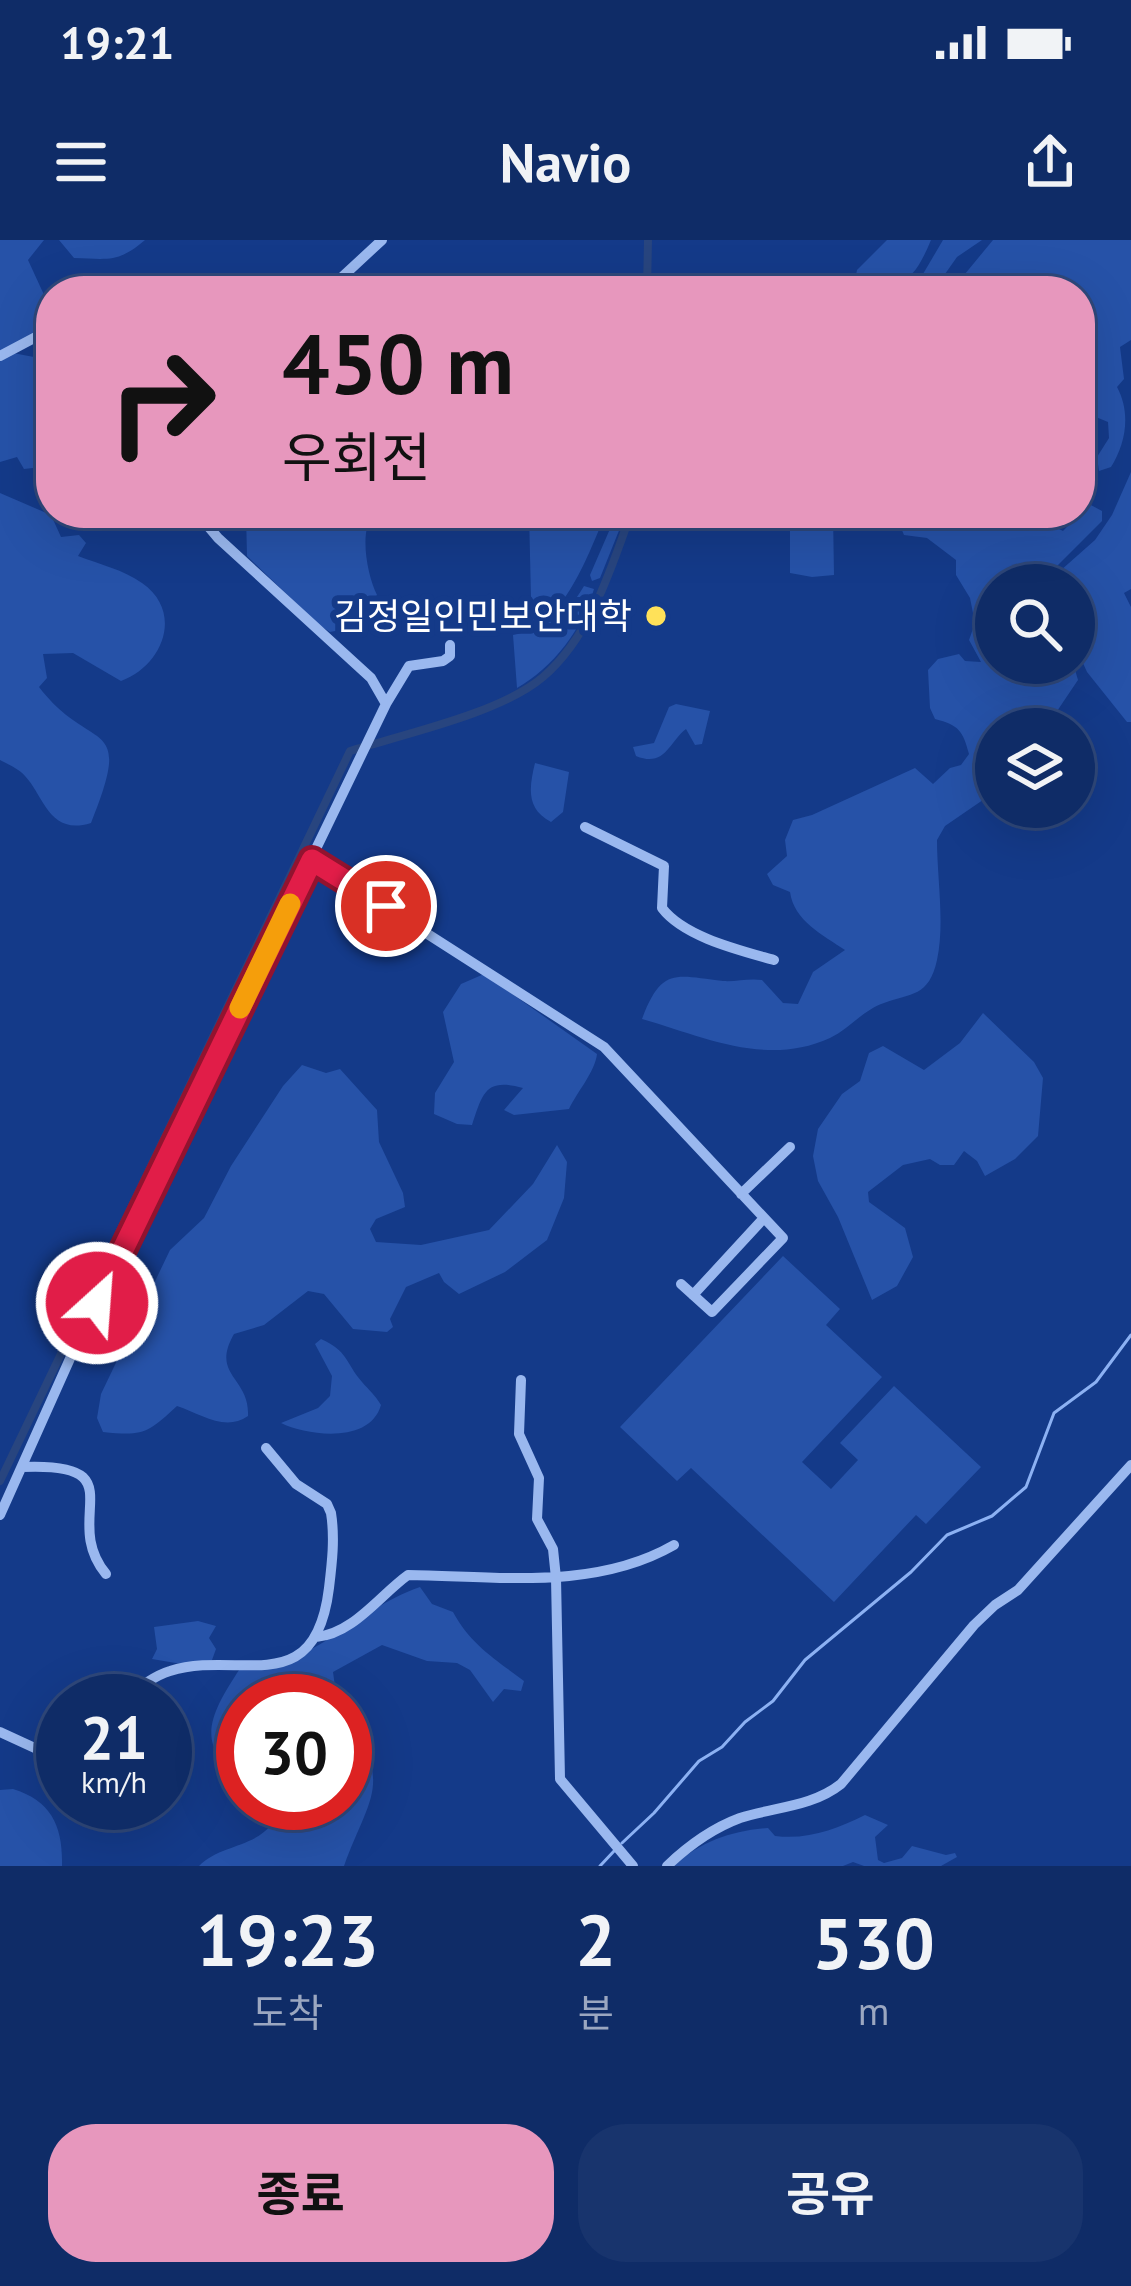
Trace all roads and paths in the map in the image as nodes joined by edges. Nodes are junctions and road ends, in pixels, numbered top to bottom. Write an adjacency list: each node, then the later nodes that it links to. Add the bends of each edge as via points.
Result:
1 (382, 240): 2 (street)
2 (343, 276)
3 (36, 336): 4 (street)
4 (0, 356)
5 (211, 528): 7 (street, via 371,678)
6 (450, 645): 7 (street, via 443,661 409,666)
7 (386, 704): 9 (street)
8 (584, 826): 10 (street, via 664,866 662,908 671,919)
9 (312, 860): 12 (street, via 604,1047); 21 (street)
10 (774, 960)
11 (790, 1147): 12 (street)
12 (741, 1194): 13 (street)
13 (764, 1218): 14 (street); 16 (street, via 783,1238)
14 (719, 1268): 16 (street); 17 (street)
15 (681, 1283): 17 (street)
16 (738, 1286): 17 (street, via 712,1312)
17 (693, 1295)
18 (521, 1380): 25 (street, via 519,1434 539,1478 537,1519 553,1549)
19 (266, 1448): 26 (street, via 332,1513 329,1587)
20 (1131, 1465): 31 (street, via 1018,1590 974,1625 841,1784 827,1796 735,1820)
21 (22, 1467): 22 (street); 24 (street, via 82,1474 93,1548)
22 (0, 1515)
23 (674, 1545): 25 (street, via 625,1566)
24 (106, 1574)
25 (556, 1578): 26 (street, via 408,1576 329,1636); 30 (street, via 560,1779)
26 (316, 1636): 27 (street, via 275,1665)
27 (166, 1674)
28 (0, 1732): 29 (street)
29 (36, 1749)
30 (633, 1866)
31 (668, 1866)

